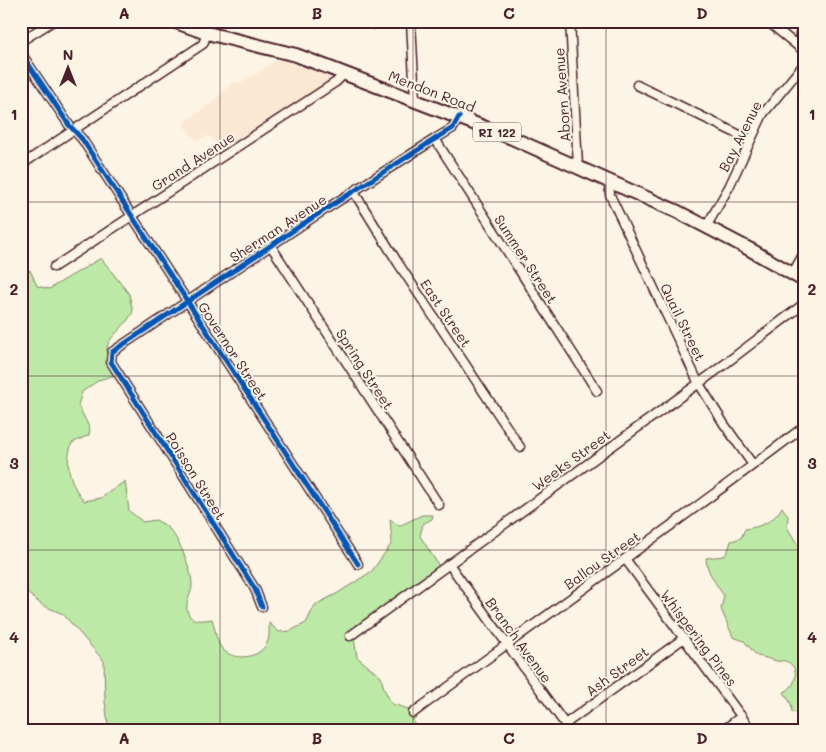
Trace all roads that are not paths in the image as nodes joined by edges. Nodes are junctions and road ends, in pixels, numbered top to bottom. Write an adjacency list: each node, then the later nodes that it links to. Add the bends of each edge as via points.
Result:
1 (53, 21): 9 (street)
2 (173, 21): 8 (main road, Mendon Road / RI 122)
3 (412, 21): 15 (street)
4 (570, 21): 21 (street, Aborn Avenue)
5 (782, 21): 7 (street)
6 (804, 21): 10 (street)
7 (769, 23): 10 (street)
8 (207, 33): 13 (main road, Mendon Road / RI 122, via 296,55); 17 (street, via 203,44)
9 (21, 41)
10 (802, 49)
11 (21, 53): 17 (street, Governor Street)
12 (805, 63): 19 (street, Bay Avenue, via 763,114)
13 (344, 74): 15 (main road, Mendon Road / RI 122); 24 (street, Grand Avenue)
14 (637, 85): 19 (street)
15 (415, 100): 16 (main road, Mendon Road / RI 122)
16 (459, 117): 18 (street, Sherman Avenue, via 453,128); 21 (main road, Mendon Road / RI 122)
17 (74, 131): 20 (street); 24 (street, Governor Street)
18 (436, 139): 23 (street, Sherman Avenue); 35 (street, Summer Street)
19 (750, 140): 25 (street, Bay Avenue)
20 (21, 165)
21 (578, 166): 22 (main road, Mendon Road / RI 122)
22 (609, 180): 25 (main road, Mendon Road / RI 122); 34 (street, Quail Street, via 610,195)
23 (354, 192): 26 (street, Sherman Avenue); 37 (street, East Street)
24 (131, 216): 28 (street, Grand Avenue); 31 (street, Governor Street)
25 (706, 227): 29 (main road, Mendon Road / RI 122)
26 (271, 246): 31 (street, Sherman Avenue); 39 (street, Spring Street)
27 (805, 251): 29 (street)
28 (54, 268)
29 (793, 273): 30 (main road, Mendon Road / RI 122)
30 (805, 281)
31 (186, 301): 33 (street, Sherman Avenue, via 118,347); 41 (street, Governor Street)
32 (805, 303): 34 (street, Weeks Street)
33 (110, 358): 43 (street, Poisson Street, via 255,589)
34 (698, 382): 38 (street, Quail Street); 42 (street, Weeks Street)
35 (596, 392)
36 (805, 426): 38 (street, Ballou Street)
37 (520, 447)
38 (753, 465): 40 (street, Ballou Street)
39 (439, 505)
40 (626, 560): 45 (street, Whispering Pines); 46 (street, Ballou Street)
41 (358, 564)
42 (449, 564): 44 (street, Weeks Street); 46 (street, Branch Avenue)
43 (262, 607)
44 (350, 636)
45 (684, 638): 48 (street, Whispering Pines); 49 (street, Ash Street)
46 (506, 644): 47 (street, Ballou Street); 49 (street, Branch Avenue)
47 (413, 713)
48 (742, 716): 50 (street); 51 (street, Whispering Pines)
49 (567, 728)
50 (722, 731)
51 (752, 731)

